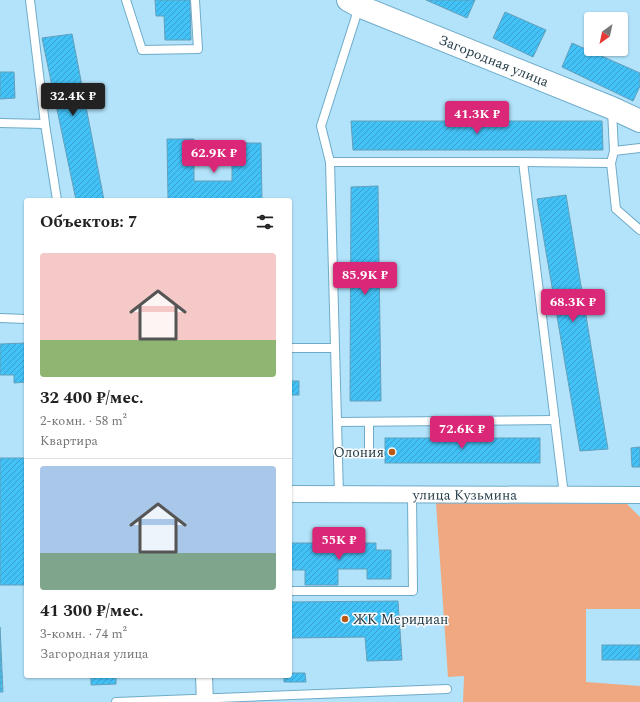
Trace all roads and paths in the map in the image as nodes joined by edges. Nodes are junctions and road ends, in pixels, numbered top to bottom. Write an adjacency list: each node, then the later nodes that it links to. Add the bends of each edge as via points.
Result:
1 (30, 0): 8 (lane)
2 (126, 0): 3 (lane, via 142,50 198,49)
3 (195, 0)
4 (353, 3): 5 (street, Загородная улица); 11 (lane, via 321,126)
5 (612, 108): 6 (street, Загородная улица); 10 (lane)
6 (640, 121)
7 (0, 123): 8 (lane)
8 (46, 124): 14 (lane)
9 (640, 148): 10 (lane)
10 (614, 150): 13 (lane)
11 (330, 162): 12 (lane); 19 (lane)
12 (523, 162): 13 (lane); 20 (lane)
13 (611, 163): 15 (lane, via 616,209)
14 (57, 198)
15 (640, 230)
16 (0, 318): 17 (lane)
17 (24, 319)
18 (292, 348): 19 (lane)
19 (335, 348): 21 (lane)
20 (555, 420): 22 (lane); 27 (lane)
21 (337, 422): 22 (lane); 25 (lane)
22 (369, 422): 23 (lane)
23 (370, 449)
24 (292, 494): 25 (street, улица Кузьмина)
25 (339, 494): 26 (street, улица Кузьмина)
26 (412, 495): 27 (street, улица Кузьмина); 29 (lane, via 413,592)
27 (564, 495): 28 (street, улица Кузьмина)
28 (640, 495)
29 (292, 591)
30 (204, 678): 32 (street)
31 (447, 689): 32 (lane)
32 (205, 701): 34 (lane)
33 (116, 702): 34 (lane)
34 (138, 702)

